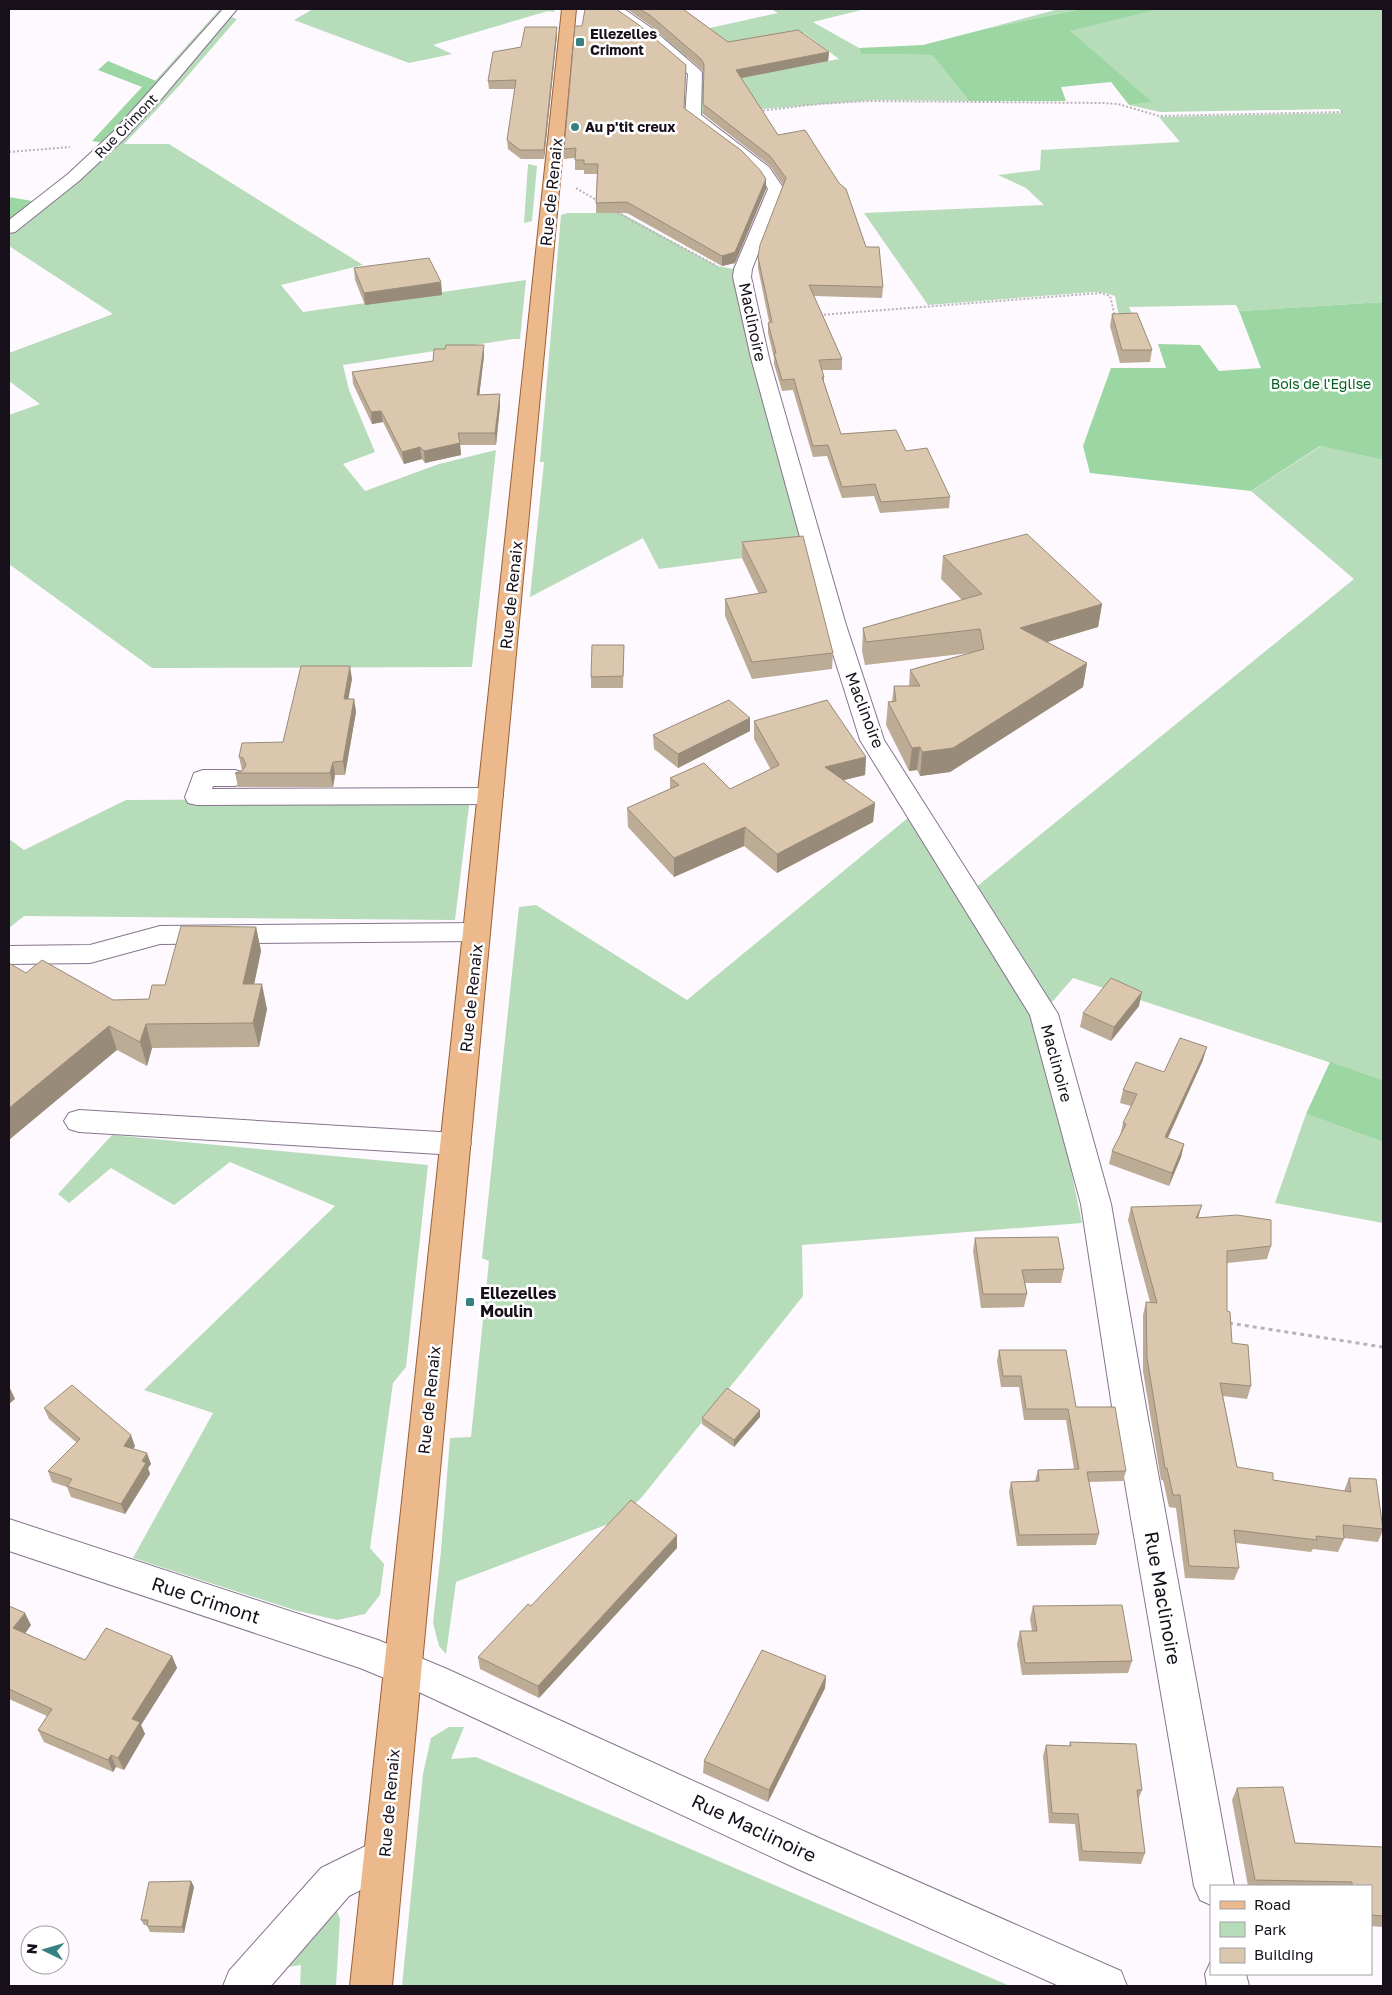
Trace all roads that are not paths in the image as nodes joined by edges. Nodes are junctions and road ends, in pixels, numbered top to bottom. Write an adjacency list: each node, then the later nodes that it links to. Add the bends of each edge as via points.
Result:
1 (230, 9): 4 (street, Rue Crimont, via 111,144)
2 (569, 9): 6 (main road, Rue de Renaix)
3 (615, 9): 11 (street, Maclinoire, via 645,30 694,73 693,116 704,128 760,166 773,179 776,189 743,269 743,285 760,358 835,625 872,740 1044,1014 1096,1204)
4 (9, 228)
5 (235, 778): 6 (street, via 203,778 197,797)
6 (491, 796): 7 (main road, Rue de Renaix)
7 (477, 932): 8 (street, via 160,934 90,954); 10 (main road, Rue de Renaix)
8 (9, 955)
9 (79, 1120): 10 (street)
10 (456, 1144): 13 (main road, Rue de Renaix)
11 (1114, 1310): 15 (street, Rue Maclinoire)
12 (9, 1535): 13 (street, Rue Crimont, via 365,1652)
13 (402, 1668): 14 (main road, Rue de Renaix); 18 (street, Rue Maclinoire)
14 (384, 1857): 16 (street, via 335,1882); 17 (main road, Rue de Renaix)
15 (1214, 1885)
16 (244, 1986)
17 (371, 1986)
18 (1106, 1986)

